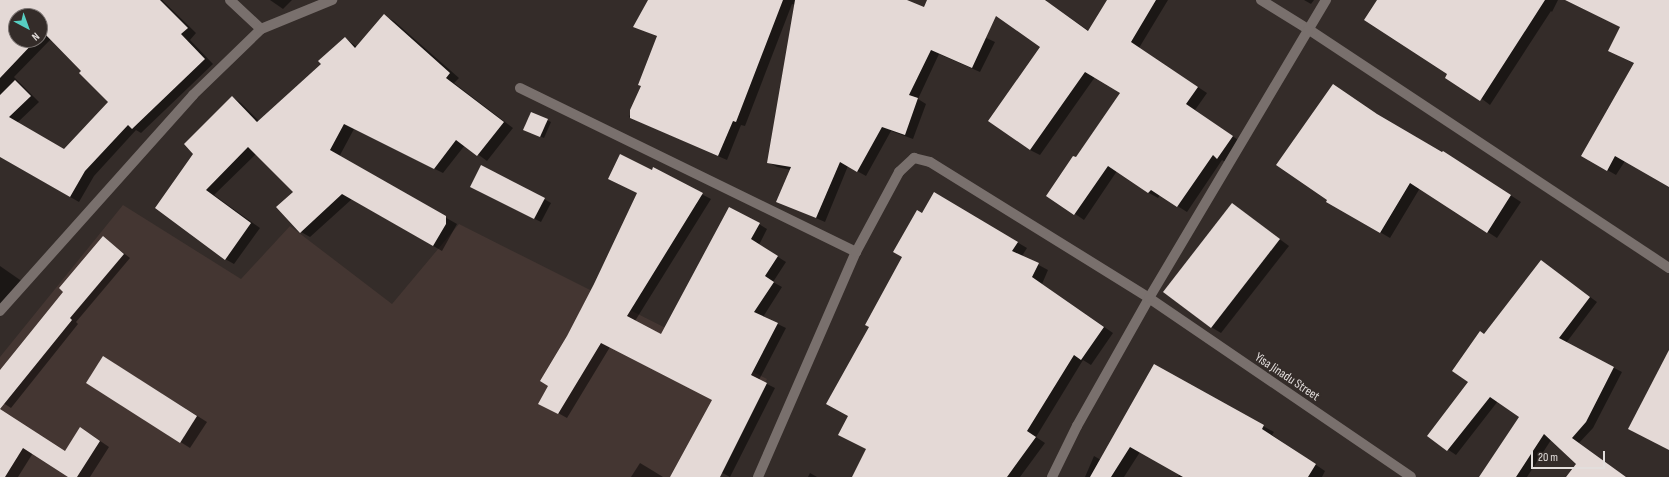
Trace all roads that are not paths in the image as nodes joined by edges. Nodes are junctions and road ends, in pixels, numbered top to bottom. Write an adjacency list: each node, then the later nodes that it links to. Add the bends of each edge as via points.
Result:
1 (230, 0): 5 (street)
2 (332, 0): 5 (street)
3 (1261, 0): 6 (street)
4 (1326, 0): 6 (street)
5 (261, 29): 11 (street, via 193,95)
6 (1308, 29): 9 (street); 10 (street)
7 (520, 88): 8 (street)
8 (856, 252): 10 (street, Yisa Jinadu Street, via 898,172 914,158 930,162); 12 (street)
9 (1669, 268)
10 (1149, 298): 13 (street, via 1077,426); 14 (street, Yisa Jinadu Street)
11 (0, 311)
12 (758, 477)
13 (1052, 477)
14 (1411, 477)

